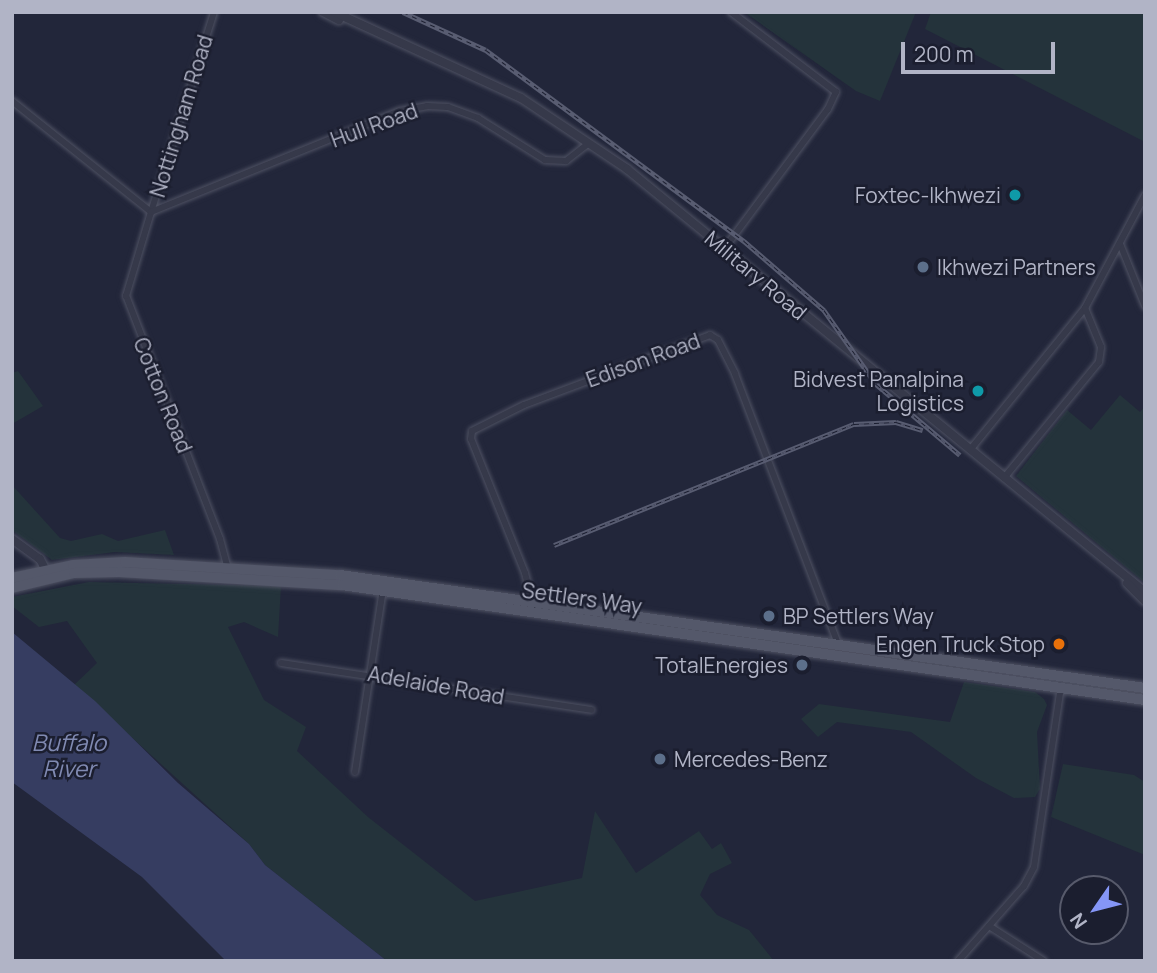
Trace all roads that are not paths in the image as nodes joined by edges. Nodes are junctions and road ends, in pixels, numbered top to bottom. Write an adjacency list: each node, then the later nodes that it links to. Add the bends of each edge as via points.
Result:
1 (214, 12): 10 (street, Nottingham Road)
2 (323, 12): 5 (street, Military Road)
3 (334, 12): 5 (street, Military Road)
4 (731, 12): 12 (street, via 835,92 824,115)
5 (362, 26): 7 (street, Military Road, via 520,98)
6 (12, 101): 10 (street, Nottingham Road)
7 (589, 143): 10 (street, Hull Road, via 566,161 545,160 478,118 448,107 427,106 400,111); 12 (street, Military Road)
8 (1145, 195): 9 (street)
9 (1141, 210): 11 (street)
10 (151, 212): 18 (street, Cotton Road, via 126,296)
11 (1120, 244): 13 (street); 14 (street)
12 (724, 249): 15 (street, Military Road)
13 (1145, 306)
14 (1086, 308): 15 (street); 16 (street, via 1101,347 1099,362)
15 (970, 450): 16 (street, Military Road)
16 (1004, 478): 19 (street, Military Road)
17 (12, 539): 20 (street, via 31,551)
18 (228, 572): 20 (main road, Settlers Way); 23 (main road, Settlers Way)
19 (1119, 573): 25 (street, Military Road); 26 (street, Military Road)
20 (47, 574): 22 (main road, Settlers Way)
21 (12, 578): 22 (main road, Settlers Way)
22 (26, 579): 24 (main road, Settlers Way)
23 (383, 584): 27 (main road, Settlers Way); 31 (street)
24 (12, 588)
25 (1145, 592)
26 (1145, 601)
27 (533, 606): 28 (main road, Settlers Way); 28 (street, Edison Road, via 471,439 472,430 524,405 710,335 718,340 736,376); 29 (main road, Settlers Way)
28 (840, 644): 29 (street); 32 (main road, Settlers Way)
29 (838, 656): 33 (main road, Settlers Way)
30 (281, 663): 31 (street, Adelaide Road)
31 (370, 676): 36 (street, Adelaide Road); 37 (street)
32 (1062, 677): 33 (street); 34 (main road, Settlers Way)
33 (1061, 688): 35 (main road, Settlers Way); 38 (street, via 1034,867 1024,886)
34 (1145, 688)
35 (1145, 700)
36 (591, 710)
37 (355, 772)
38 (989, 926): 39 (street); 40 (street)
39 (958, 961)
40 (1044, 961)

